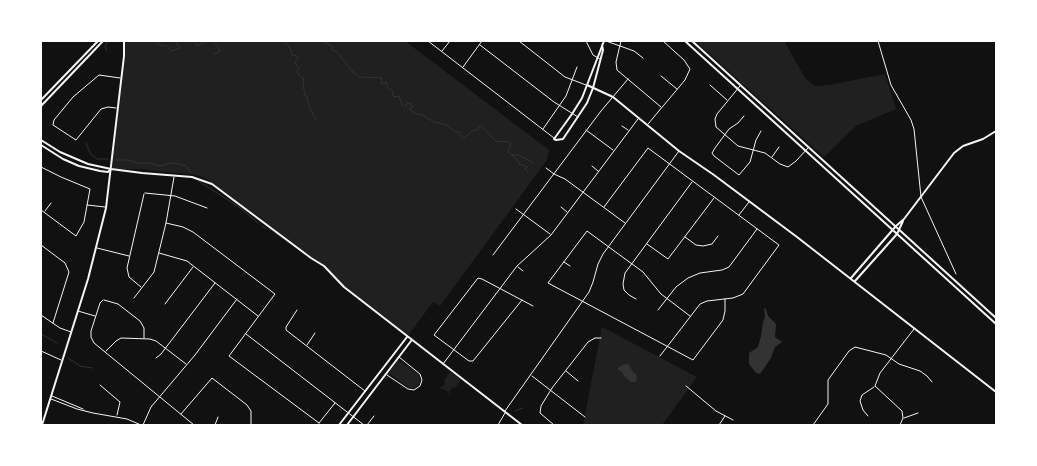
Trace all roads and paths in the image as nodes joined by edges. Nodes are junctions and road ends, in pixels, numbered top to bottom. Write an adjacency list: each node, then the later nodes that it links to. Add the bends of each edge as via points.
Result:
1 (98, 41): 34 (main road)
2 (102, 41): 36 (main road)
3 (124, 41): 24 (main road)
4 (428, 41): 17 (street)
5 (450, 41): 17 (street)
6 (482, 41): 15 (street)
7 (519, 41): 26 (street)
8 (586, 41): 18 (street)
9 (621, 41): 16 (street)
10 (663, 41): 32 (street, via 690,69)
11 (685, 41): 31 (main road)
12 (692, 41): 29 (main road)
13 (878, 41): 76 (street, via 891,85 912,120)
14 (604, 42): 16 (street); 18 (main road); 20 (main road)
15 (480, 45): 22 (street); 37 (street)
16 (620, 46): 19 (street); 25 (street, via 616,67)
17 (442, 52): 22 (street)
18 (596, 58): 20 (street); 27 (main road)
19 (643, 58)
20 (601, 59): 30 (main road)
21 (577, 67): 26 (street)
22 (462, 68): 46 (street)
23 (661, 76): 32 (street)
24 (120, 78): 38 (main road); 38 (street, via 98,74 73,97 52,124 76,140 100,110)
25 (628, 79): 33 (street); 39 (street)
26 (571, 80): 27 (street); 37 (street)
27 (587, 85): 30 (main road); 40 (main road)
28 (710, 85): 35 (street)
29 (740, 86): 31 (street); 56 (main road)
30 (593, 88): 33 (main road); 42 (main road)
31 (737, 89): 35 (street); 60 (main road)
32 (677, 90): 39 (street)
33 (613, 97): 43 (main road); 47 (street)
34 (41, 100)
35 (728, 100): 51 (street, via 714,123)
36 (41, 106)
37 (560, 106): 40 (street); 46 (street)
38 (117, 108): 68 (main road)
39 (662, 108): 44 (street)
40 (572, 114): 42 (street); 52 (main road)
41 (744, 116): 51 (street)
42 (578, 118): 52 (main road, via 562,139)
43 (639, 118): 44 (main road); 48 (street)
44 (648, 125): 58 (main road)
45 (622, 126): 48 (street)
46 (542, 130): 52 (street)
47 (586, 130): 57 (street); 70 (street)
48 (629, 130): 57 (street)
49 (761, 131): 59 (street)
50 (996, 131): 76 (main road, via 954,152)
51 (725, 135): 59 (street, via 738,146); 59 (street, via 712,153 739,175 750,162)
52 (554, 139)
53 (41, 140): 61 (main road)
54 (41, 146): 63 (main road)
55 (779, 147): 62 (street)
56 (808, 148): 60 (street); 93 (main road)
57 (614, 151): 69 (street)
58 (679, 151): 64 (street); 77 (main road)
59 (753, 151): 62 (street)
60 (805, 151): 62 (street, via 788,167); 96 (main road)
61 (65, 155): 63 (main road); 68 (main road)
62 (771, 157)
63 (63, 159): 68 (main road, via 100,171)
64 (669, 164): 72 (street); 80 (street, via 648,148); 92 (street)
65 (592, 166): 69 (street)
66 (41, 167): 79 (street, via 90,188)
67 (546, 168): 70 (street)
68 (111, 169): 71 (main road); 81 (main road)
69 (598, 171): 73 (street)
70 (554, 174): 73 (street); 88 (street)
71 (174, 176): 74 (street); 145 (main road, via 200,178 222,190 324,266 344,287)
72 (693, 181): 75 (street); 101 (street)
73 (583, 192): 80 (street); 87 (street)
74 (170, 196): 82 (street); 91 (street); 107 (street, via 143,193)
75 (714, 197): 89 (street); 100 (street)
76 (921, 197): 90 (main road); 114 (street)
77 (749, 202): 89 (street); 115 (main road)
78 (51, 203): 86 (street)
79 (87, 205): 81 (street); 86 (street, via 84,224 76,236)
80 (604, 207): 92 (street)
81 (106, 208): 104 (main road)
82 (207, 208)
83 (561, 208): 87 (street)
84 (516, 209): 88 (street)
85 (41, 210): 86 (street)
86 (44, 212)
87 (568, 212): 98 (street)
88 (524, 214): 98 (street); 106 (street)
89 (739, 215): 94 (street)
90 (904, 219): 93 (main road); 95 (main road)
91 (166, 223): 105 (street); 136 (street, via 194,232 275,294)
92 (626, 223): 103 (street)
93 (896, 226): 95 (main road); 96 (main road)
94 (758, 229): 124 (street, via 727,268 690,276); 125 (street, via 779,246 744,294)
95 (900, 230): 97 (main road); 138 (main road)
96 (892, 231): 97 (main road); 115 (main road)
97 (897, 234): 116 (main road); 140 (main road)
98 (551, 235): 111 (street)
99 (718, 236): 100 (street, via 712,244 703,246)
100 (684, 237): 101 (street, via 668,259)
101 (646, 244): 109 (street)
102 (41, 245): 139 (street, via 65,263 69,272)
103 (608, 246): 108 (street, via 587,231); 109 (street); 128 (street)
104 (96, 248): 107 (street); 133 (main road)
105 (159, 253): 110 (street, via 183,259); 118 (street, via 154,272)
106 (493, 255)
107 (130, 256): 118 (street, via 127,274)
108 (564, 261): 112 (street); 128 (street, via 548,284)
109 (632, 263): 123 (street, via 624,274 623,286 627,294); 124 (street)
110 (194, 266): 117 (street); 129 (street)
111 (518, 266): 113 (street); 119 (street)
112 (570, 266)
113 (524, 271)
114 (956, 274)
115 (851, 278): 116 (main road)
116 (855, 281): 141 (main road)
117 (215, 283): 122 (street); 151 (street)
118 (142, 288): 121 (street)
119 (500, 289): 127 (street); 152 (street); 152 (street, via 478,278 434,336)
120 (102, 296): 126 (street)
121 (134, 298)
122 (237, 299): 136 (street); 162 (street)
123 (636, 299)
124 (667, 299): 132 (street); 137 (street)
125 (725, 299): 137 (street, via 702,303); 150 (street, via 723,320 693,360)
126 (103, 300): 135 (street); 146 (street, via 117,304 140,321)
127 (522, 300): 130 (street); 152 (street, via 473,362)
128 (582, 302): 150 (street); 167 (street)
129 (165, 304)
130 (532, 306)
131 (298, 310): 149 (street, via 285,329)
132 (658, 310)
133 (78, 311): 135 (street); 142 (main road)
134 (41, 315): 139 (street)
135 (96, 316): 154 (street, via 91,338)
136 (259, 316): 144 (street)
137 (690, 316): 150 (street)
138 (996, 318)
139 (53, 323): 142 (street)
140 (996, 324)
141 (915, 328): 159 (street); 175 (main road)
142 (71, 332): 160 (main road)
143 (315, 333): 149 (street)
144 (246, 334): 178 (street); 192 (street, via 229,356)
145 (407, 337): 148 (main road); 155 (main road)
146 (144, 338): 151 (street); 154 (street, via 121,338)
147 (601, 338): 165 (street, via 588,342)
148 (411, 340): 158 (main road); 161 (main road)
149 (306, 346): 174 (street)
150 (667, 346): 156 (street)
151 (165, 348): 157 (street); 162 (street)
152 (453, 350): 161 (street)
153 (41, 351): 160 (street)
154 (105, 352): 177 (street)
155 (393, 356): 158 (main road); 163 (main road)
156 (660, 356)
157 (156, 358)
158 (398, 358): 164 (main road); 166 (street, via 420,374 422,380 418,387 406,389)
159 (891, 358): 169 (street, via 898,364 920,371); 172 (street); 206 (street, via 859,347 849,351 828,380 828,404)
160 (62, 361): 176 (main road)
161 (442, 364): 179 (main road)
162 (186, 365): 177 (street)
163 (384, 368): 164 (main road); 174 (main road)
164 (388, 370): 166 (main road)
165 (565, 371): 168 (street); 173 (street)
166 (386, 374): 188 (main road)
167 (531, 376): 173 (street); 179 (street)
168 (578, 381)
169 (932, 382)
170 (100, 385): 183 (street, via 120,402)
171 (686, 386): 185 (street)
172 (875, 386): 186 (street, via 862,395 860,401); 190 (street, via 902,411)
173 (550, 391): 189 (street); 204 (street, via 538,412)
174 (366, 392): 180 (main road)
175 (996, 392)
176 (51, 397): 183 (street, via 83,410); 193 (main road)
177 (160, 397): 182 (street); 194 (street)
178 (335, 403): 180 (street); 192 (street)
179 (505, 412): 202 (street); 203 (main road)
180 (348, 413): 188 (street); 198 (main road)
181 (918, 413): 190 (street)
182 (181, 414): 195 (street); 197 (street, via 212,378 248,405)
183 (117, 416): 194 (street)
184 (374, 416): 201 (street)
185 (725, 416): 191 (street); 205 (street)
186 (868, 416)
187 (218, 417): 196 (street)
188 (353, 417): 199 (main road); 200 (street)
189 (585, 417)
190 (903, 418): 207 (street)
191 (733, 420)
192 (319, 424)
193 (42, 425)
194 (142, 425)
195 (194, 425)
196 (215, 425)
197 (251, 425)
198 (339, 425)
199 (347, 425)
200 (364, 425)
201 (367, 425)
202 (498, 425)
203 (522, 425)
204 (554, 425)
205 (719, 425)
206 (813, 425)
207 (900, 425)

